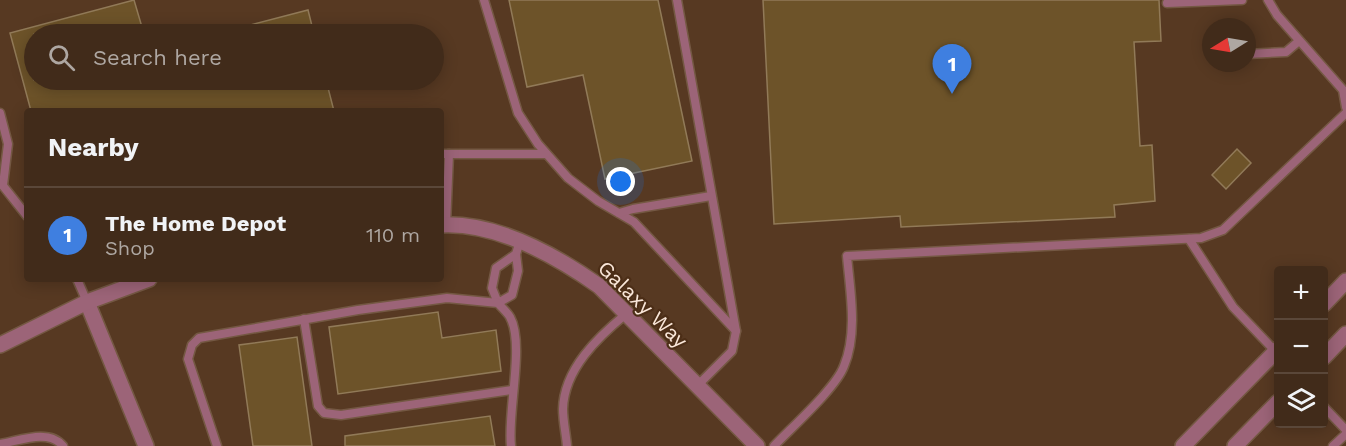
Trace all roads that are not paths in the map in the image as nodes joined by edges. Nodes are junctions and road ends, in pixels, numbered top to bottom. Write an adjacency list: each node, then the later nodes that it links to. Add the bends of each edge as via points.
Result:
1 (484, 0): 12 (lane, via 518,113)
2 (677, 0): 14 (lane)
3 (1242, 0): 5 (lane)
4 (1269, 0): 6 (lane)
5 (1167, 3)
6 (1299, 41): 7 (lane, via 1286,52); 8 (lane, via 1342,90)
7 (1256, 54)
8 (1346, 107)
9 (0, 113): 13 (lane, via 8,144)
10 (1346, 113): 18 (lane, via 1223,230)
11 (445, 154): 12 (lane); 17 (lane)
12 (546, 154): 16 (lane, via 568,178)
13 (1, 184): 15 (lane)
14 (711, 196): 16 (lane); 28 (lane)
15 (24, 212)
16 (619, 213): 28 (lane, via 634,222)
17 (444, 225): 19 (street, Galaxy Way, via 498,233)
18 (1189, 239): 31 (lane, via 1233,307); 46 (lane, via 847,256 852,326 845,366)
19 (518, 247): 25 (lane, via 512,295); 25 (lane, via 496,268 492,288); 26 (street, Galaxy Way, via 575,269 599,286)
20 (1346, 281): 23 (street)
21 (78, 282): 24 (lane)
22 (141, 282): 24 (street)
23 (1328, 299)
24 (87, 302): 30 (street); 41 (street)
25 (498, 303): 27 (lane, via 447,297); 35 (lane, via 511,318 517,355)
26 (626, 314): 34 (street, Galaxy Way); 44 (lane, via 596,342 571,376 563,407)
27 (304, 320): 35 (lane, via 318,406 324,413 341,415); 42 (lane, via 199,338 192,345 188,359)
28 (736, 331): 34 (lane, via 732,351)
29 (1346, 334): 32 (street)
30 (0, 345)
31 (1274, 348)
32 (1328, 352)
33 (1274, 356): 47 (street)
34 (697, 386): 45 (street, Galaxy Way)
35 (512, 390): 43 (lane)
36 (1274, 406): 48 (street)
37 (1328, 412): 38 (lane)
38 (1346, 432): 49 (lane)
39 (0, 444): 40 (lane, via 48,436)
40 (63, 446)
41 (146, 446)
42 (217, 446)
43 (511, 446)
44 (567, 446)
45 (757, 446)
46 (774, 446)
47 (1183, 446)
48 (1235, 446)
49 (1333, 446)

